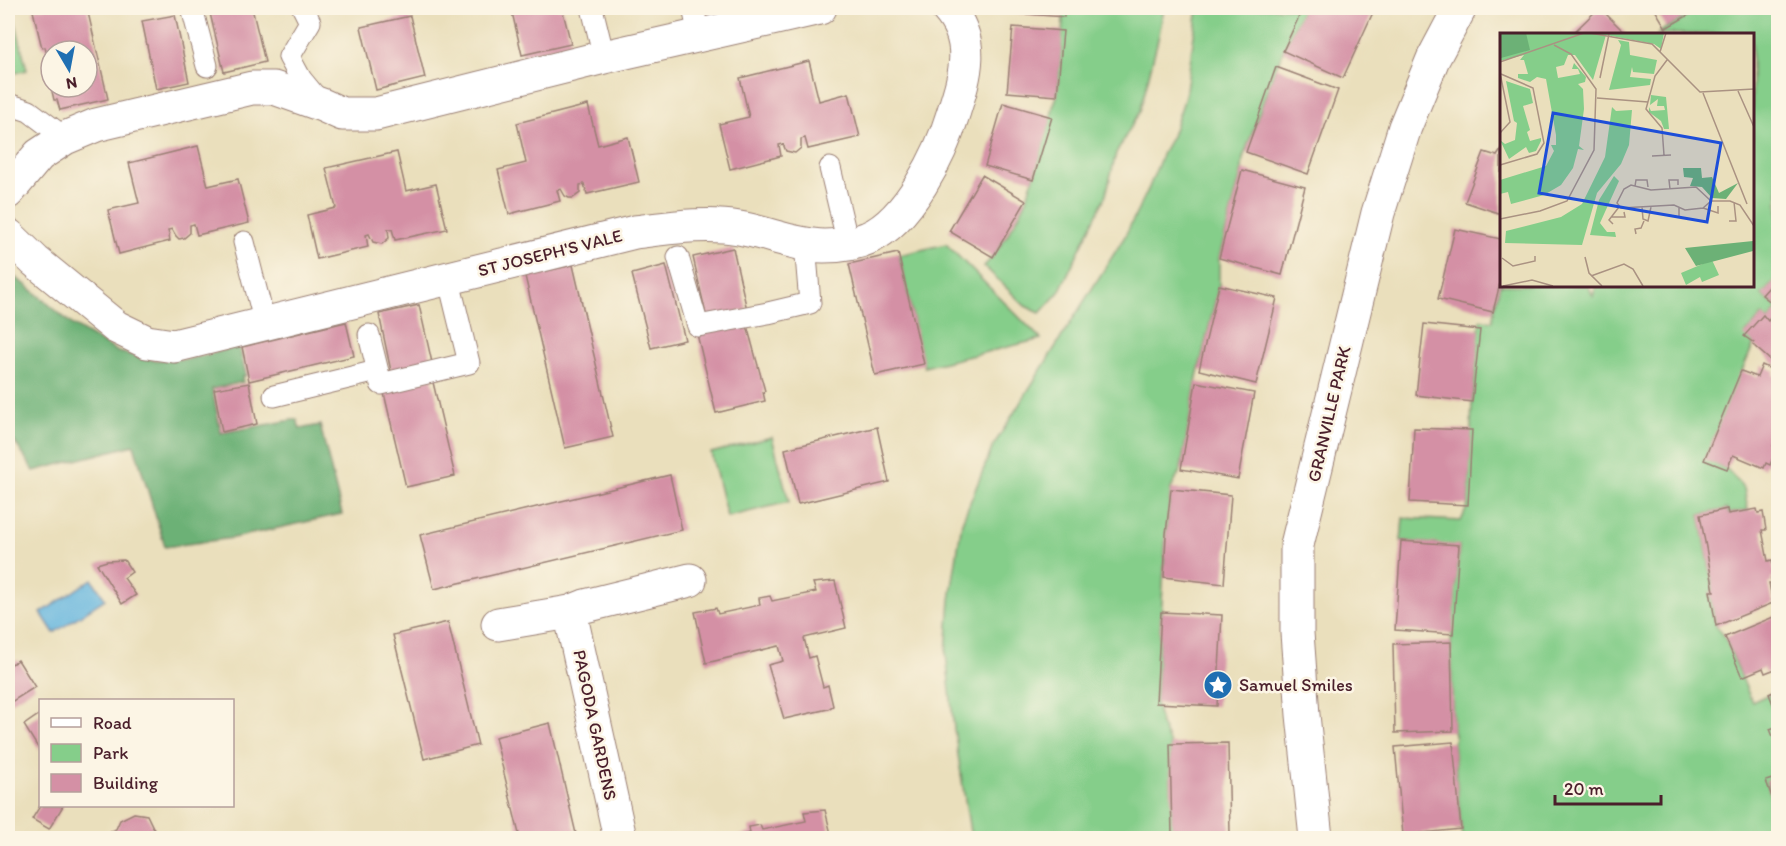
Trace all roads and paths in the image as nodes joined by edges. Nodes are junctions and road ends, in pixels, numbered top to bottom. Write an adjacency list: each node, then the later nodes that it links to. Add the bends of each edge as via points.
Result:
1 (192, 8): 9 (lane)
2 (303, 8): 11 (lane, via 310,22 290,57 301,79)
3 (592, 8): 8 (lane)
4 (820, 8): 7 (street)
5 (947, 8): 18 (street, ST JOSEPH'S VALE, via 957,18 965,38 967,60 949,127 914,197 890,225)
6 (1460, 8): 29 (street, GRANVILLE PARK, via 1433,59 1405,127 1378,213 1297,545 1297,633)
7 (696, 21): 8 (street)
8 (604, 57): 11 (street, via 376,114 342,114)
9 (207, 66)
10 (8, 104): 12 (lane, via 29,111)
11 (322, 105): 12 (street, via 274,87 252,88 96,125)
12 (64, 138): 14 (street, via 39,155)
13 (830, 168): 18 (lane)
14 (8, 192)
15 (8, 235): 21 (street, ST JOSEPH'S VALE, via 116,327 147,342 174,346)
16 (244, 242): 21 (lane)
17 (806, 244): 18 (street, ST JOSEPH'S VALE); 19 (lane, via 810,303 698,326); 20 (street, ST JOSEPH'S VALE, via 738,227 689,226 635,232)
18 (848, 244)
19 (678, 257)
20 (448, 277): 21 (street, ST JOSEPH'S VALE); 23 (lane, via 469,363 381,384)
21 (265, 324)
22 (369, 335): 23 (lane)
23 (377, 371): 24 (lane)
24 (274, 396)
25 (690, 580): 26 (street)
26 (570, 612): 27 (street); 28 (street, PAGODA GARDENS)
27 (498, 624)
28 (620, 838)
29 (1316, 838)

